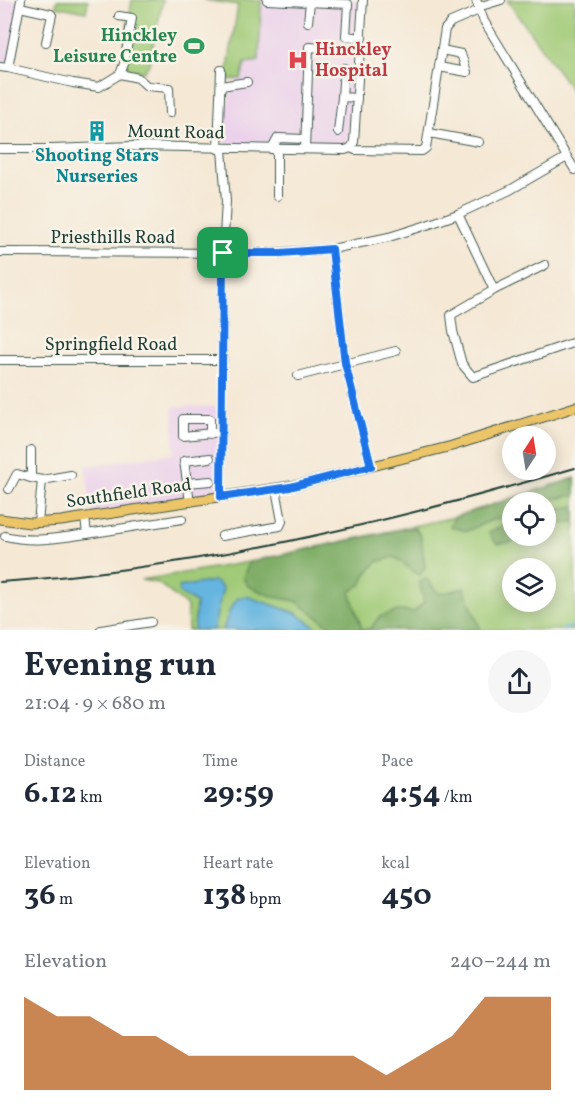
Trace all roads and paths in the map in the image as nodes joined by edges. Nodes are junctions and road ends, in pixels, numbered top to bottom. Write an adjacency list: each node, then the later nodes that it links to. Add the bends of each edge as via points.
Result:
1 (267, 0): 4 (street)
2 (363, 0): 9 (street)
3 (501, 0): 6 (street)
4 (310, 2): 8 (street); 9 (street, via 348,4 346,36)
5 (21, 3): 10 (street, via 52,15); 13 (street)
6 (478, 6): 11 (street, via 447,25); 34 (street)
7 (119, 16): 17 (street, via 132,18)
8 (308, 22)
9 (362, 38): 12 (street)
10 (46, 42)
11 (442, 50): 14 (street); 14 (street, via 461,54 467,72)
12 (361, 51): 21 (street); 26 (street, via 309,47)
13 (4, 67): 17 (street, via 99,87)
14 (439, 67): 24 (street)
15 (344, 68): 20 (street)
16 (221, 70): 19 (street)
17 (120, 74): 22 (street, via 138,78 147,86 169,88)
18 (248, 82): 19 (street)
19 (221, 86): 31 (street)
20 (342, 97): 21 (street); 23 (street)
21 (357, 98): 29 (street)
22 (170, 113)
23 (338, 132)
24 (429, 133): 27 (street); 29 (street, Mount Road, via 422,151)
25 (149, 136): 28 (street)
26 (305, 139): 32 (street, via 278,138); 33 (street)
27 (479, 142)
28 (149, 147): 30 (street, Mount Road); 31 (street, Mount Road)
29 (351, 148): 33 (street, Mount Road)
30 (0, 149)
31 (220, 149): 32 (street, Mount Road); 40 (street, via 226,201)
32 (274, 149): 33 (street, Mount Road); 36 (street)
33 (305, 149)
34 (567, 157): 35 (street); 37 (street, Priesthills Road)
35 (575, 170)
36 (277, 196)
37 (458, 214): 38 (street, Priesthills Road, via 389,237); 42 (street)
38 (332, 249): 40 (street, Priesthills Road); 47 (street)
39 (0, 252): 40 (street, Priesthills Road)
40 (223, 253): 46 (street)
41 (545, 265): 42 (street)
42 (494, 290): 43 (street, via 451,315 462,364 474,377)
43 (575, 342)
44 (396, 351): 47 (street)
45 (0, 360): 46 (street, Springfield Road)
46 (223, 360): 50 (street)
47 (345, 363): 48 (street); 54 (street)
48 (298, 375)
49 (575, 407): 54 (main road, Southfield Road)
50 (222, 432): 51 (street); 62 (street)
51 (210, 434)
52 (31, 450): 56 (street)
53 (210, 458): 59 (street, via 184,461)
54 (371, 466): 61 (main road, Southfield Road)
55 (71, 475): 57 (street)
56 (31, 478): 57 (street); 60 (street, via 17,474)
57 (42, 480): 67 (street)
58 (211, 481): 59 (street)
59 (187, 483): 63 (street)
60 (9, 489)
61 (276, 489): 62 (main road, Southfield Road); 70 (street, via 280,526)
62 (221, 497): 63 (main road, Southfield Road)
63 (190, 502): 64 (main road, Southfield Road)
64 (85, 518): 67 (main road, Southfield Road); 68 (street)
65 (0, 519): 67 (main road, Southfield Road)
66 (182, 519): 68 (street)
67 (38, 523)
68 (87, 534): 69 (street, via 54,539)
69 (5, 536)
70 (222, 536)
71 (151, 622): 72 (street)
72 (101, 630)

